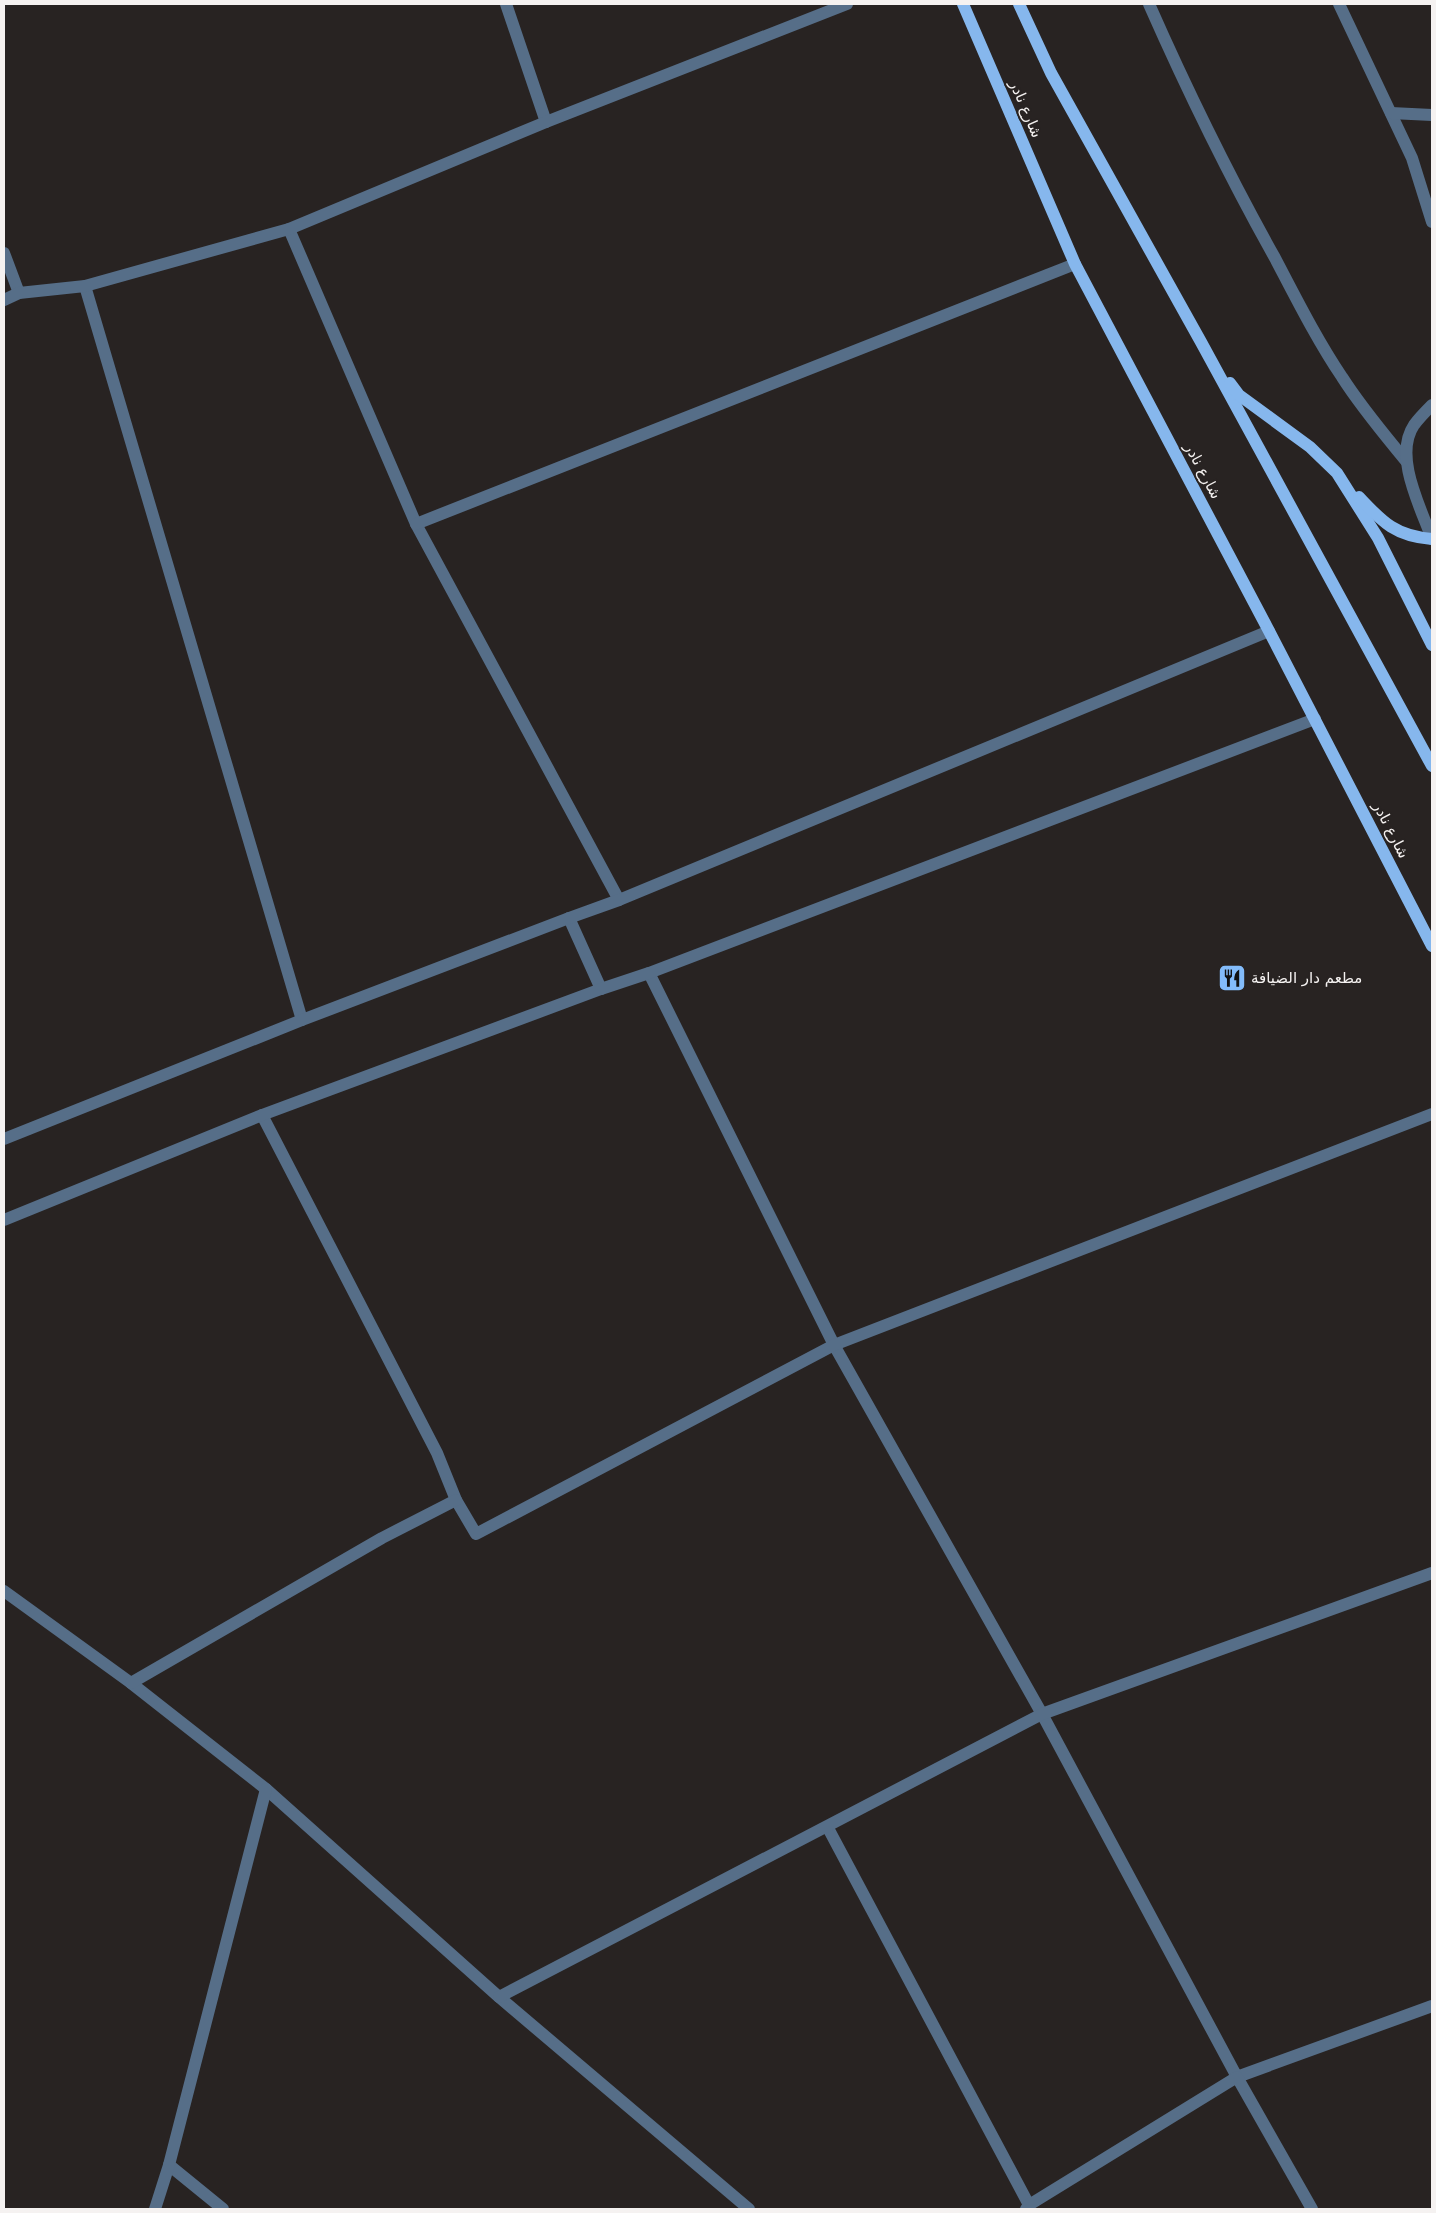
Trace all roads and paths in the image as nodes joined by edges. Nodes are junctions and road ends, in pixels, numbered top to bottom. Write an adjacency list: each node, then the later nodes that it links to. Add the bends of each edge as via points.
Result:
1 (506, 4): 9 (street)
2 (847, 4): 9 (street)
3 (963, 4): 13 (main road, شارع نادر)
4 (1019, 4): 17 (main road, via 1051,73)
5 (1149, 4): 19 (street, via 1251,216 1314,330 1341,376)
6 (1339, 4): 7 (street)
7 (1391, 113): 8 (street); 10 (street, via 1412,158)
8 (1432, 115)
9 (546, 122): 11 (street)
10 (1432, 222)
11 (289, 229): 14 (street); 21 (street)
12 (4, 253): 15 (street)
13 (1075, 264): 21 (street); 23 (main road, شارع نادر)
14 (85, 286): 15 (street); 32 (street)
15 (19, 293): 16 (street)
16 (4, 300)
17 (1201, 342): 20 (main road, via 1239,395 1310,447); 26 (main road)
18 (1432, 405): 19 (street, via 1413,426 1407,443)
19 (1406, 461): 22 (street)
20 (1337, 472): 22 (main road, via 1381,521 1408,536); 24 (main road, via 1378,538)
21 (416, 524): 27 (street)
22 (1432, 539)
23 (1269, 631): 25 (main road, شارع نادر); 27 (street)
24 (1432, 645)
25 (1315, 718): 29 (main road, شارع نادر); 30 (street)
26 (1432, 766)
27 (619, 900): 28 (street)
28 (569, 918): 31 (street); 32 (street)
29 (1432, 946)
30 (649, 973): 31 (street); 37 (street)
31 (601, 989): 34 (street)
32 (302, 1020): 35 (street)
33 (1432, 1114): 37 (street)
34 (262, 1115): 36 (street); 38 (street, via 437,1453)
35 (4, 1139)
36 (4, 1220)
37 (834, 1345): 38 (street, via 476,1534); 42 (street)
38 (456, 1500): 41 (street, via 382,1538)
39 (1432, 1573): 42 (street)
40 (4, 1590): 41 (street)
41 (131, 1683): 43 (street)
42 (1042, 1714): 44 (street); 47 (street)
43 (266, 1789): 45 (street); 48 (street)
44 (828, 1828): 45 (street); 49 (street)
45 (499, 1997): 52 (street)
46 (1432, 2006): 47 (street)
47 (1237, 2077): 49 (street); 53 (street)
48 (169, 2165): 50 (street); 51 (street)
49 (1028, 2207)
50 (155, 2209)
51 (223, 2209)
52 (749, 2209)
53 (1312, 2209)

